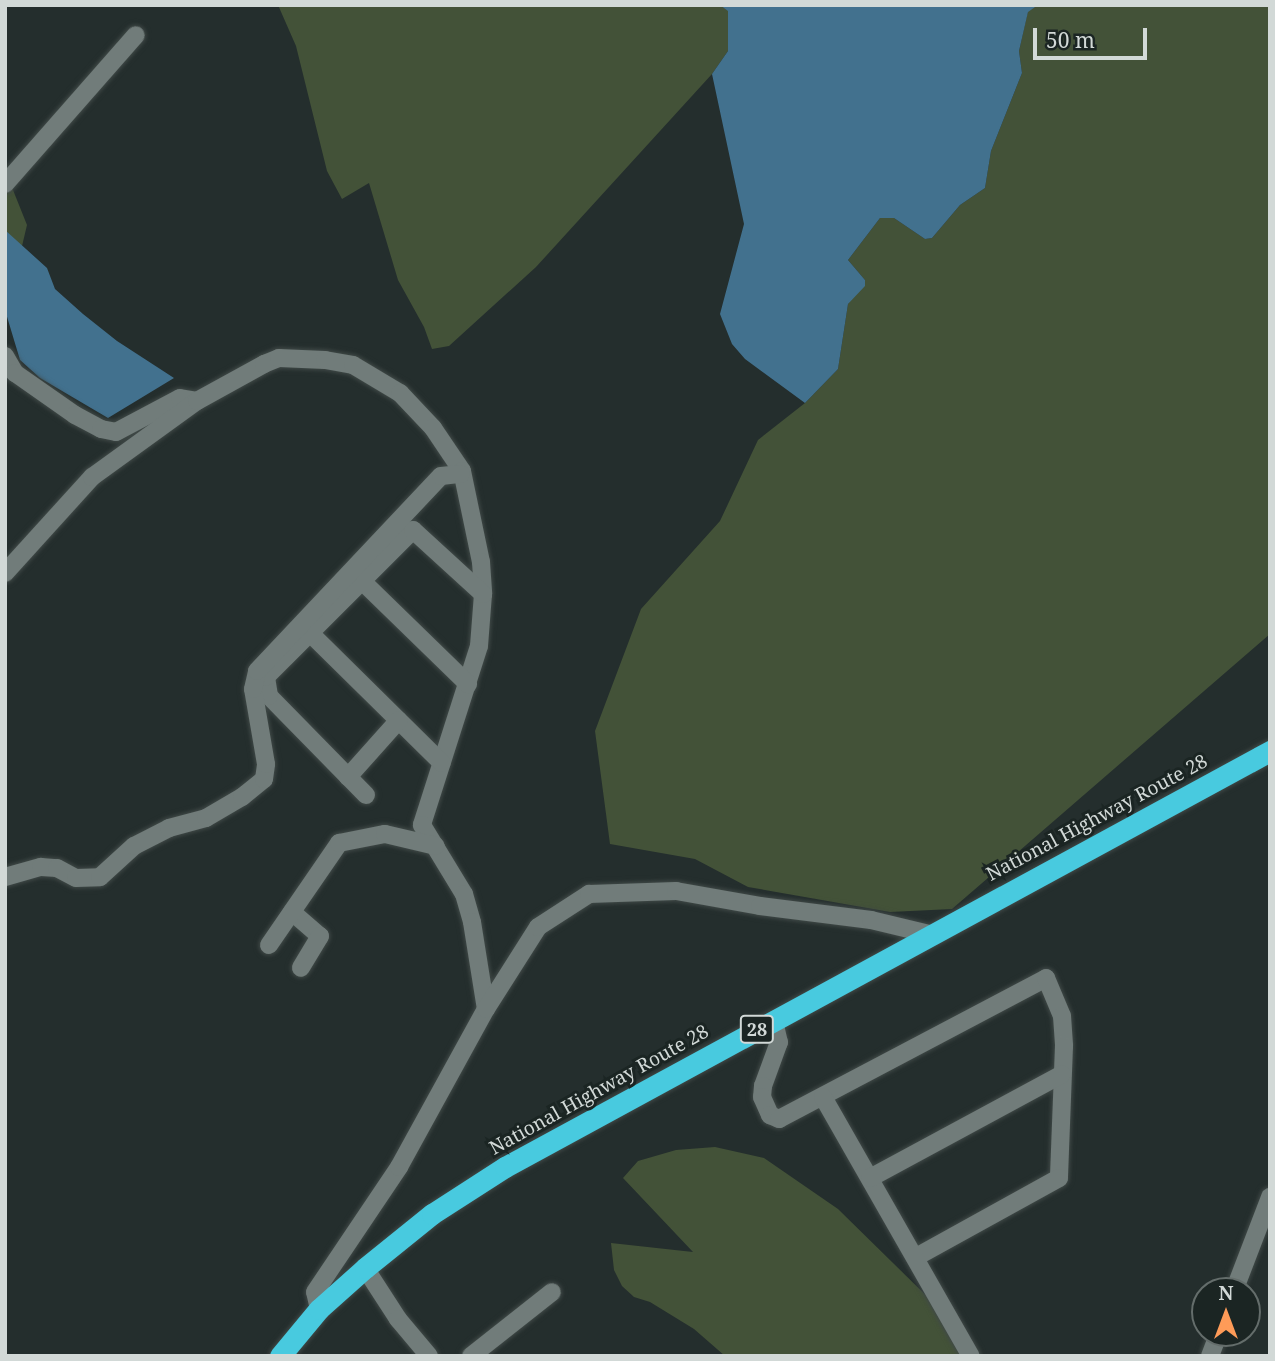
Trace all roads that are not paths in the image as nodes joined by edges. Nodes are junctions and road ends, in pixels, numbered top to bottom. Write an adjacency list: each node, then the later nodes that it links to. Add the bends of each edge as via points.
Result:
1 (136, 35): 2 (street)
2 (5, 184)
3 (9, 363): 4 (street, via 75,415 101,429 116,432 180,398)
4 (197, 401): 5 (street, via 279,358 354,365 400,393 433,428); 6 (street, via 92,477)
5 (461, 474): 8 (street, via 477,536); 17 (street, via 440,476 257,671 253,689 266,764 264,779 206,818 169,828 134,846 100,877 76,878 57,868 41,867)
6 (5, 573)
7 (362, 581): 8 (street, via 414,530); 9 (street); 10 (street)
8 (483, 594): 10 (street, via 479,646)
9 (310, 633): 11 (street); 14 (street, via 266,677 269,696)
10 (468, 684): 13 (street)
11 (399, 720): 13 (street); 14 (street)
12 (1270, 751): 19 (highway, National Highway Route 28 / 28)
13 (442, 763): 16 (street, via 422,825)
14 (348, 776): 15 (street)
15 (366, 796)
16 (436, 846): 18 (street, via 385,834 339,843); 22 (street, via 464,894)
17 (5, 877)
18 (292, 912): 20 (street); 21 (street, via 320,936)
19 (929, 934): 22 (street, via 871,920 676,891 589,894 538,927); 23 (highway, National Highway Route 28 / 28)
20 (269, 945)
21 (301, 968)
22 (486, 1009): 32 (street, via 399,1167 315,1292)
23 (774, 1021): 25 (street, via 779,1042 762,1097 770,1115 779,1119); 29 (highway, National Highway Route 28 / 28, via 505,1167 432,1214)
24 (1062, 1074): 25 (street, via 1062,1016 1046,978); 26 (street); 28 (street, via 1059,1178)
25 (823, 1097): 26 (street)
26 (870, 1178): 28 (street)
27 (1270, 1197): 30 (street)
28 (916, 1257): 36 (street)
29 (365, 1268): 32 (highway, National Highway Route 28 / 28); 34 (street)
30 (1239, 1277)
31 (552, 1292): 35 (street)
32 (319, 1308): 33 (highway, National Highway Route 28 / 28)
33 (280, 1356)
34 (429, 1356)
35 (471, 1356)
36 (971, 1356)

